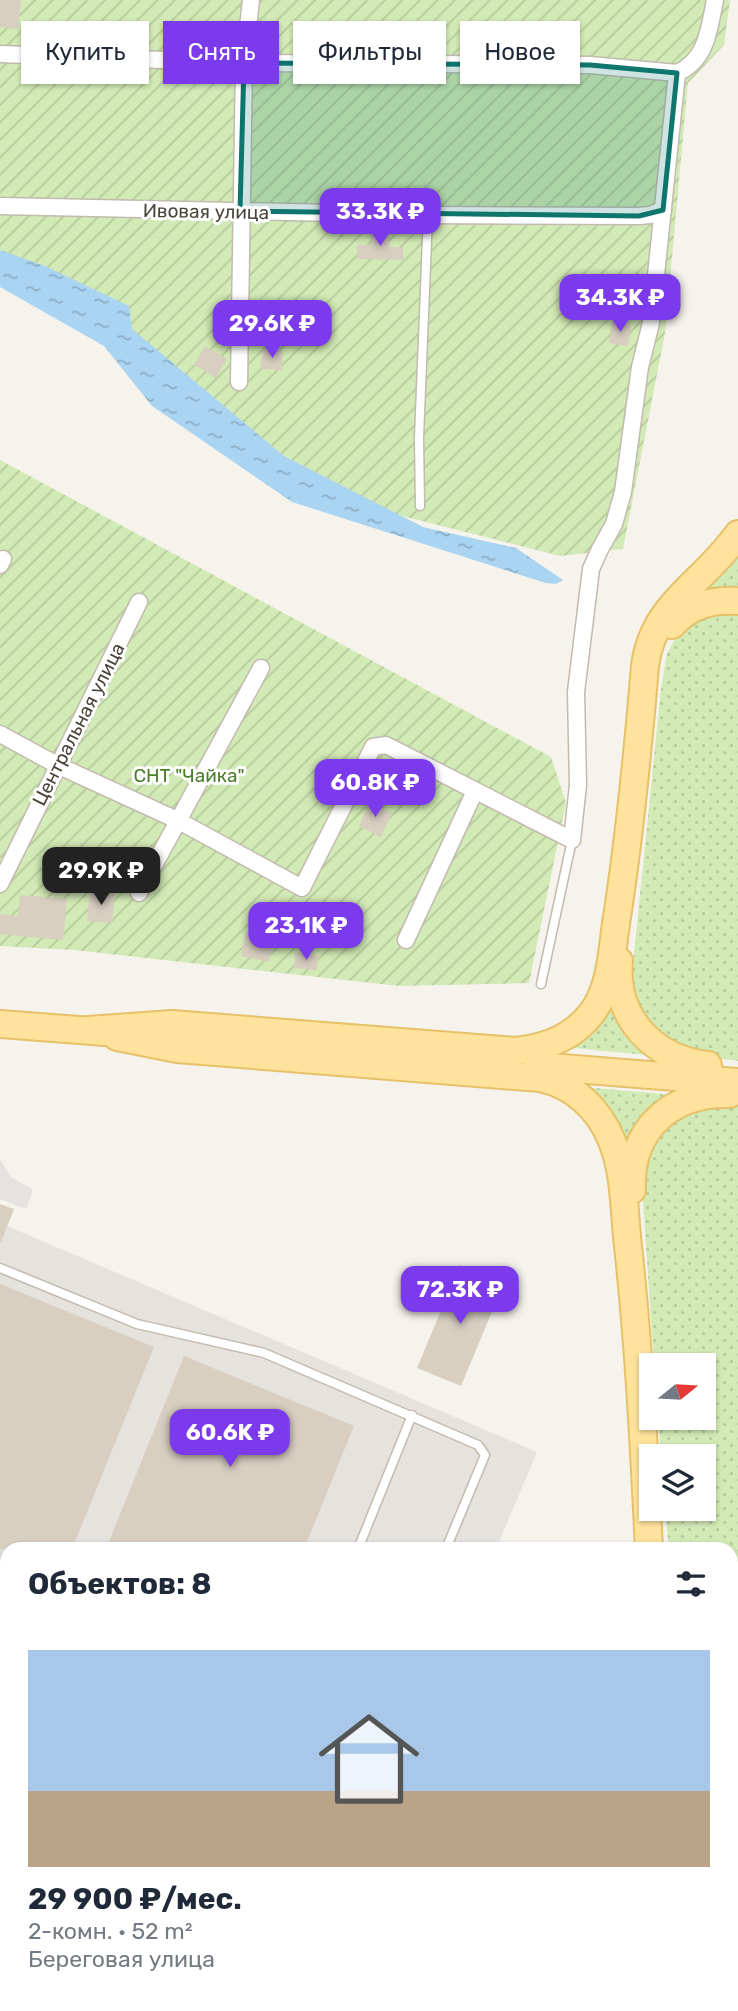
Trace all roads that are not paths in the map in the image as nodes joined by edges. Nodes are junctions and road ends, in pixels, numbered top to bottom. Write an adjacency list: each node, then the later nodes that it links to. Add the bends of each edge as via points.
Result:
1 (251, 0): 3 (street)
2 (716, 0): 7 (street, via 704,47 689,67)
3 (249, 21)
4 (0, 54): 5 (street)
5 (163, 60)
6 (279, 63): 7 (street, via 590,65)
7 (677, 73): 10 (street)
8 (243, 84): 11 (street)
9 (0, 206): 11 (street, Ивовая улица)
10 (663, 210): 12 (street, Ивовая улица, via 639,216); 24 (street, via 651,323 640,367 623,492 614,524 592,569 576,692 578,785)
11 (240, 211): 12 (street, Ивовая улица); 13 (street)
12 (428, 215): 14 (lane)
13 (239, 382)
14 (420, 506)
15 (738, 534): 21 (main road, via 663,614 651,636)
16 (738, 601): 21 (main road, via 700,605 677,620 662,639)
17 (139, 603): 20 (street, Центральная улица)
18 (261, 668): 23 (street)
19 (0, 734): 20 (street)
20 (57, 765): 23 (street); 26 (street, Центральная улица)
21 (636, 779): 25 (main road)
22 (475, 791): 23 (street, via 386,745 373,747 302,888); 24 (street); 28 (street)
23 (177, 820): 27 (street)
24 (572, 840): 29 (lane)
25 (627, 851): 31 (main road, via 604,991 579,1027 551,1044 516,1051 172,1024); 32 (main road, via 619,966 623,997 632,1019 648,1040 670,1056)
26 (0, 884)
27 (139, 893)
28 (406, 940)
29 (541, 984)
30 (0, 1024): 31 (main road)
31 (88, 1030): 33 (main road); 36 (main road, via 177,1049 524,1077 565,1085 596,1113 617,1154)
32 (738, 1069)
33 (738, 1082)
34 (738, 1094): 36 (main road, via 700,1095 677,1104 657,1119 642,1140 631,1184)
35 (0, 1268): 38 (lane, via 137,1324 264,1353)
36 (633, 1296): 37 (main road)
37 (639, 1376)
38 (412, 1415): 41 (lane); 42 (lane, via 478,1445 485,1455)
39 (643, 1430): 43 (main road)
40 (655, 1521): 44 (main road)
41 (361, 1542)
42 (449, 1542)
43 (649, 1542)
44 (657, 1542)

